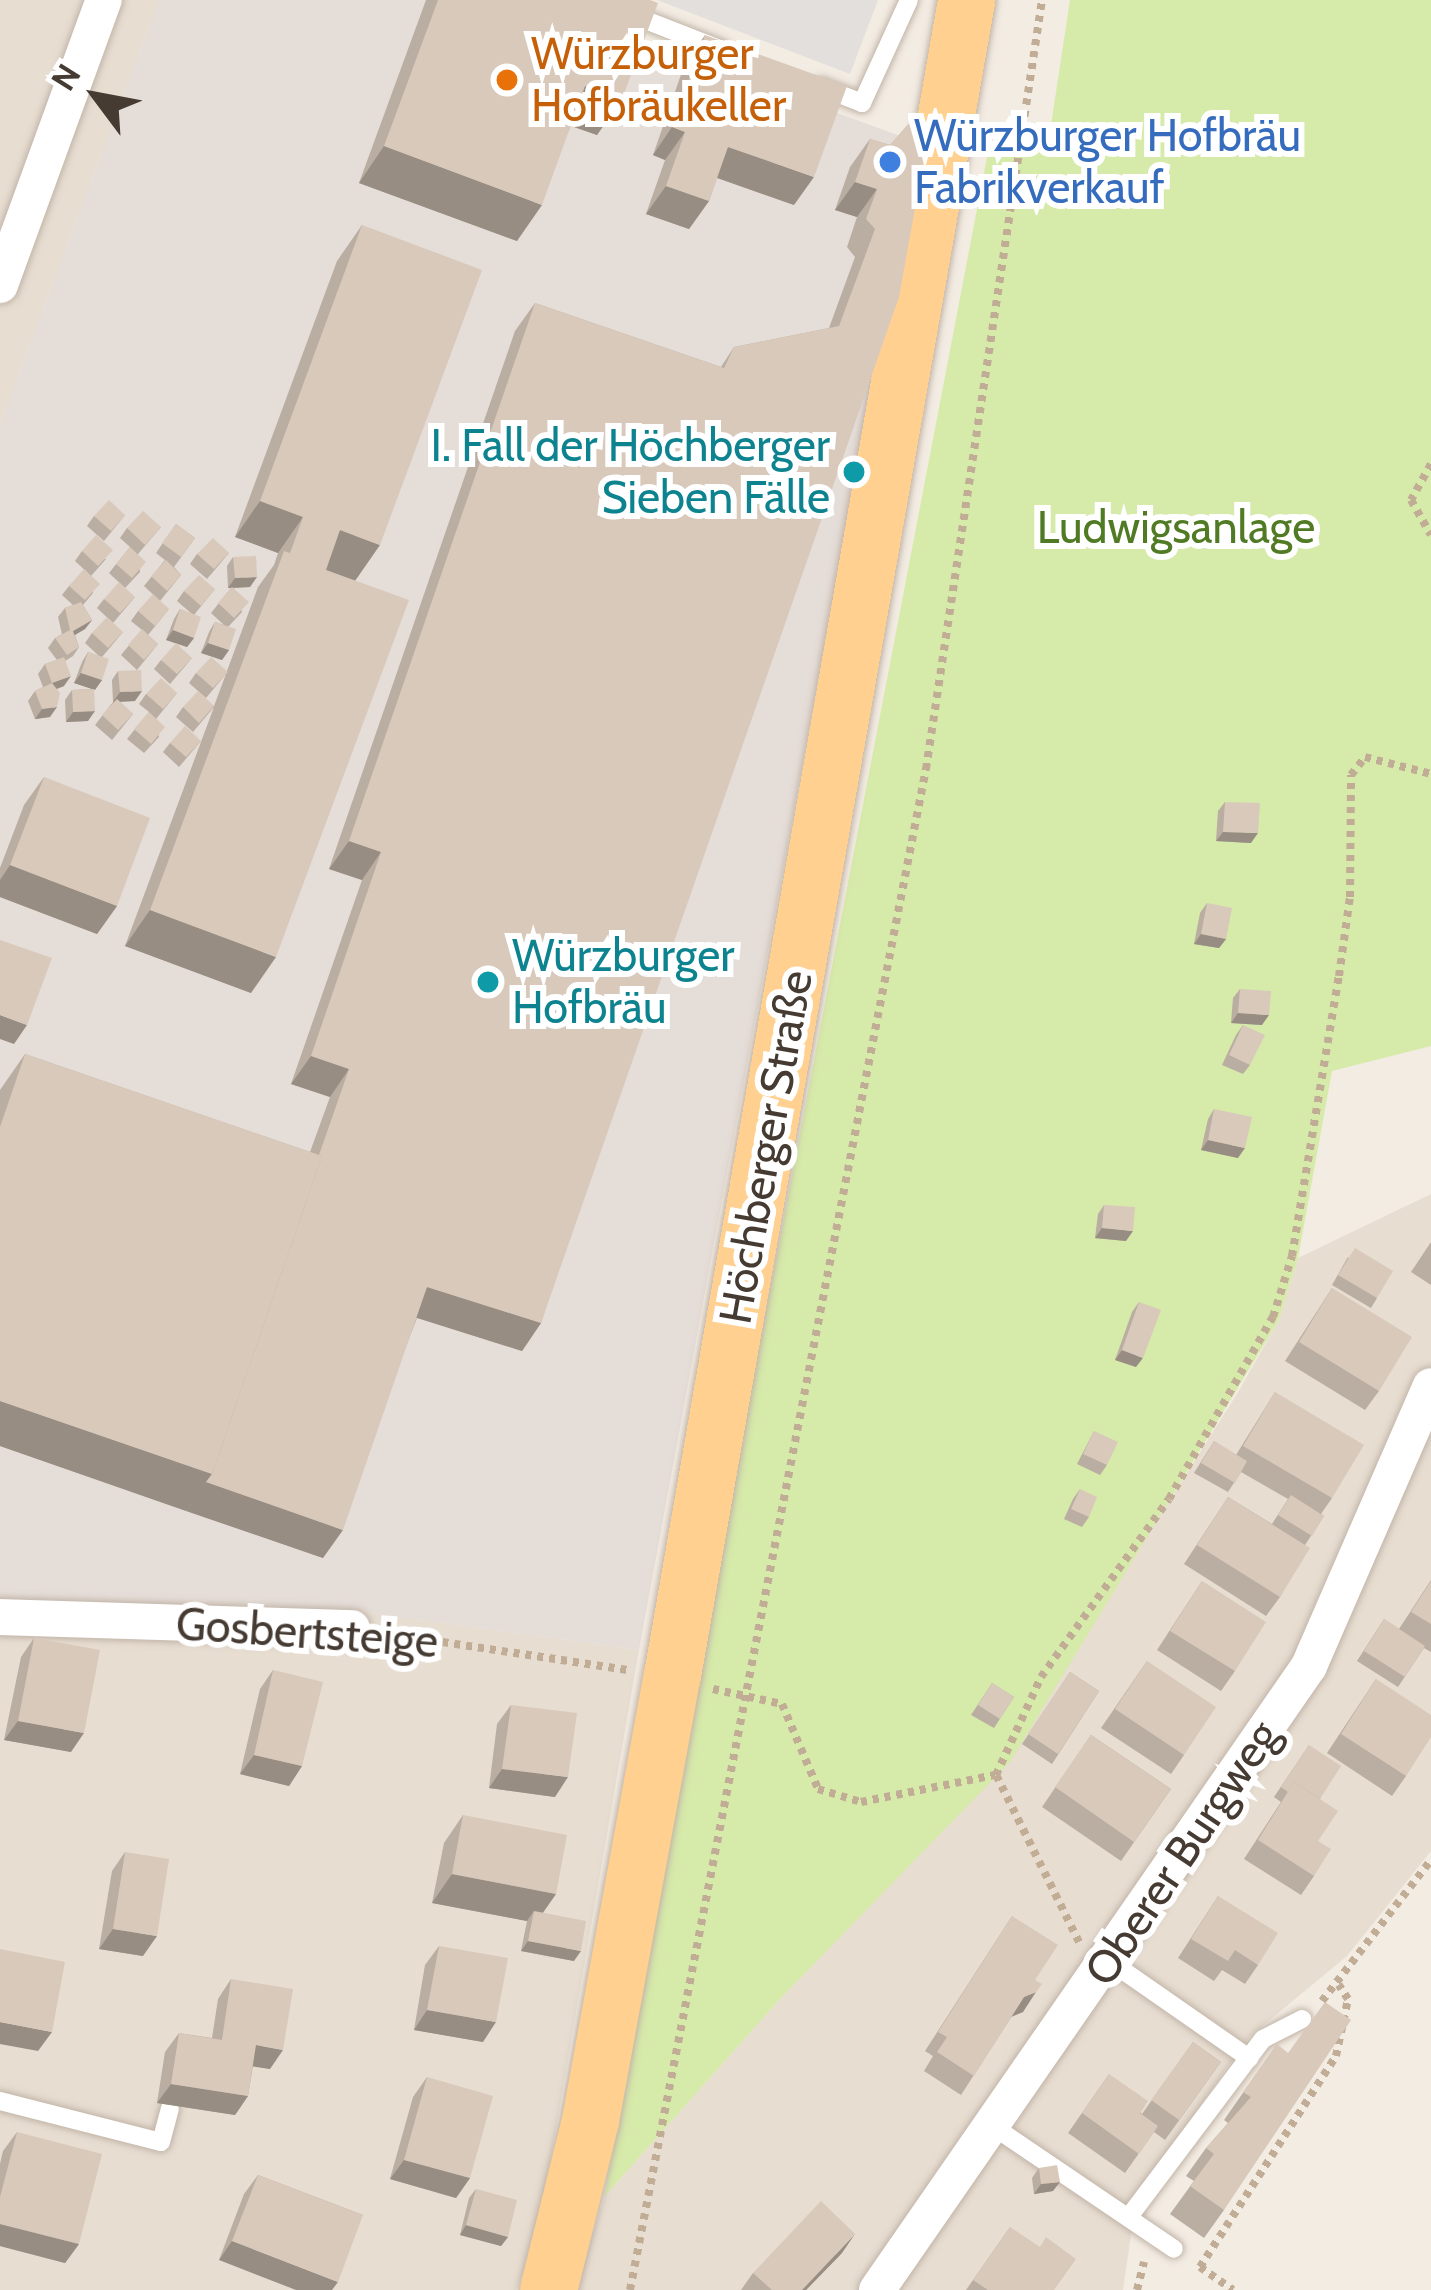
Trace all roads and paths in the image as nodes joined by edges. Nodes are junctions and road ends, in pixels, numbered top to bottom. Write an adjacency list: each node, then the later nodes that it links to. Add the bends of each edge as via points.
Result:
1 (104, 0): 8 (street)
2 (593, 0): 6 (lane)
3 (909, 0): 7 (lane, via 862,103)
4 (966, 0): 31 (main road, Höchberger Straße, via 668,1699 590,2120)
5 (1042, 0): 18 (path, via 926,769)
6 (750, 60)
7 (795, 77)
8 (12, 216): 9 (street)
9 (0, 285)
10 (1431, 464): 11 (path, via 1411,500)
11 (1431, 535)
12 (1431, 774): 19 (path, via 1365,757 1351,775 1350,897 1329,1046 1274,1317 1169,1498 1041,1677)
13 (1431, 1386): 21 (street, Oberer Burgweg, via 1309,1666)
14 (0, 1617): 15 (street, Gosbertsteige)
15 (352, 1628): 16 (path, Gosbertsteige)
16 (613, 1669)
17 (709, 1688): 18 (path)
18 (750, 1696): 19 (path, via 782,1704 818,1789 861,1802); 32 (path)
19 (996, 1774): 21 (path, via 1082,1949)
20 (1431, 1861): 29 (path, via 1339,1985 1348,1999 1336,2056)
21 (1105, 1966): 23 (lane); 26 (street, Oberer Burgweg)
22 (1302, 2019): 23 (lane, via 1263,2039)
23 (1249, 2058): 27 (lane)
24 (0, 2101): 25 (lane, via 161,2142)
25 (170, 2110)
26 (994, 2127): 27 (lane); 33 (street, Oberer Burgweg)
27 (1131, 2214): 28 (lane)
28 (1174, 2249)
29 (1205, 2251)
30 (1200, 2267): 34 (path)
31 (548, 2290)
32 (631, 2290)
33 (877, 2290)
34 (1233, 2290)

